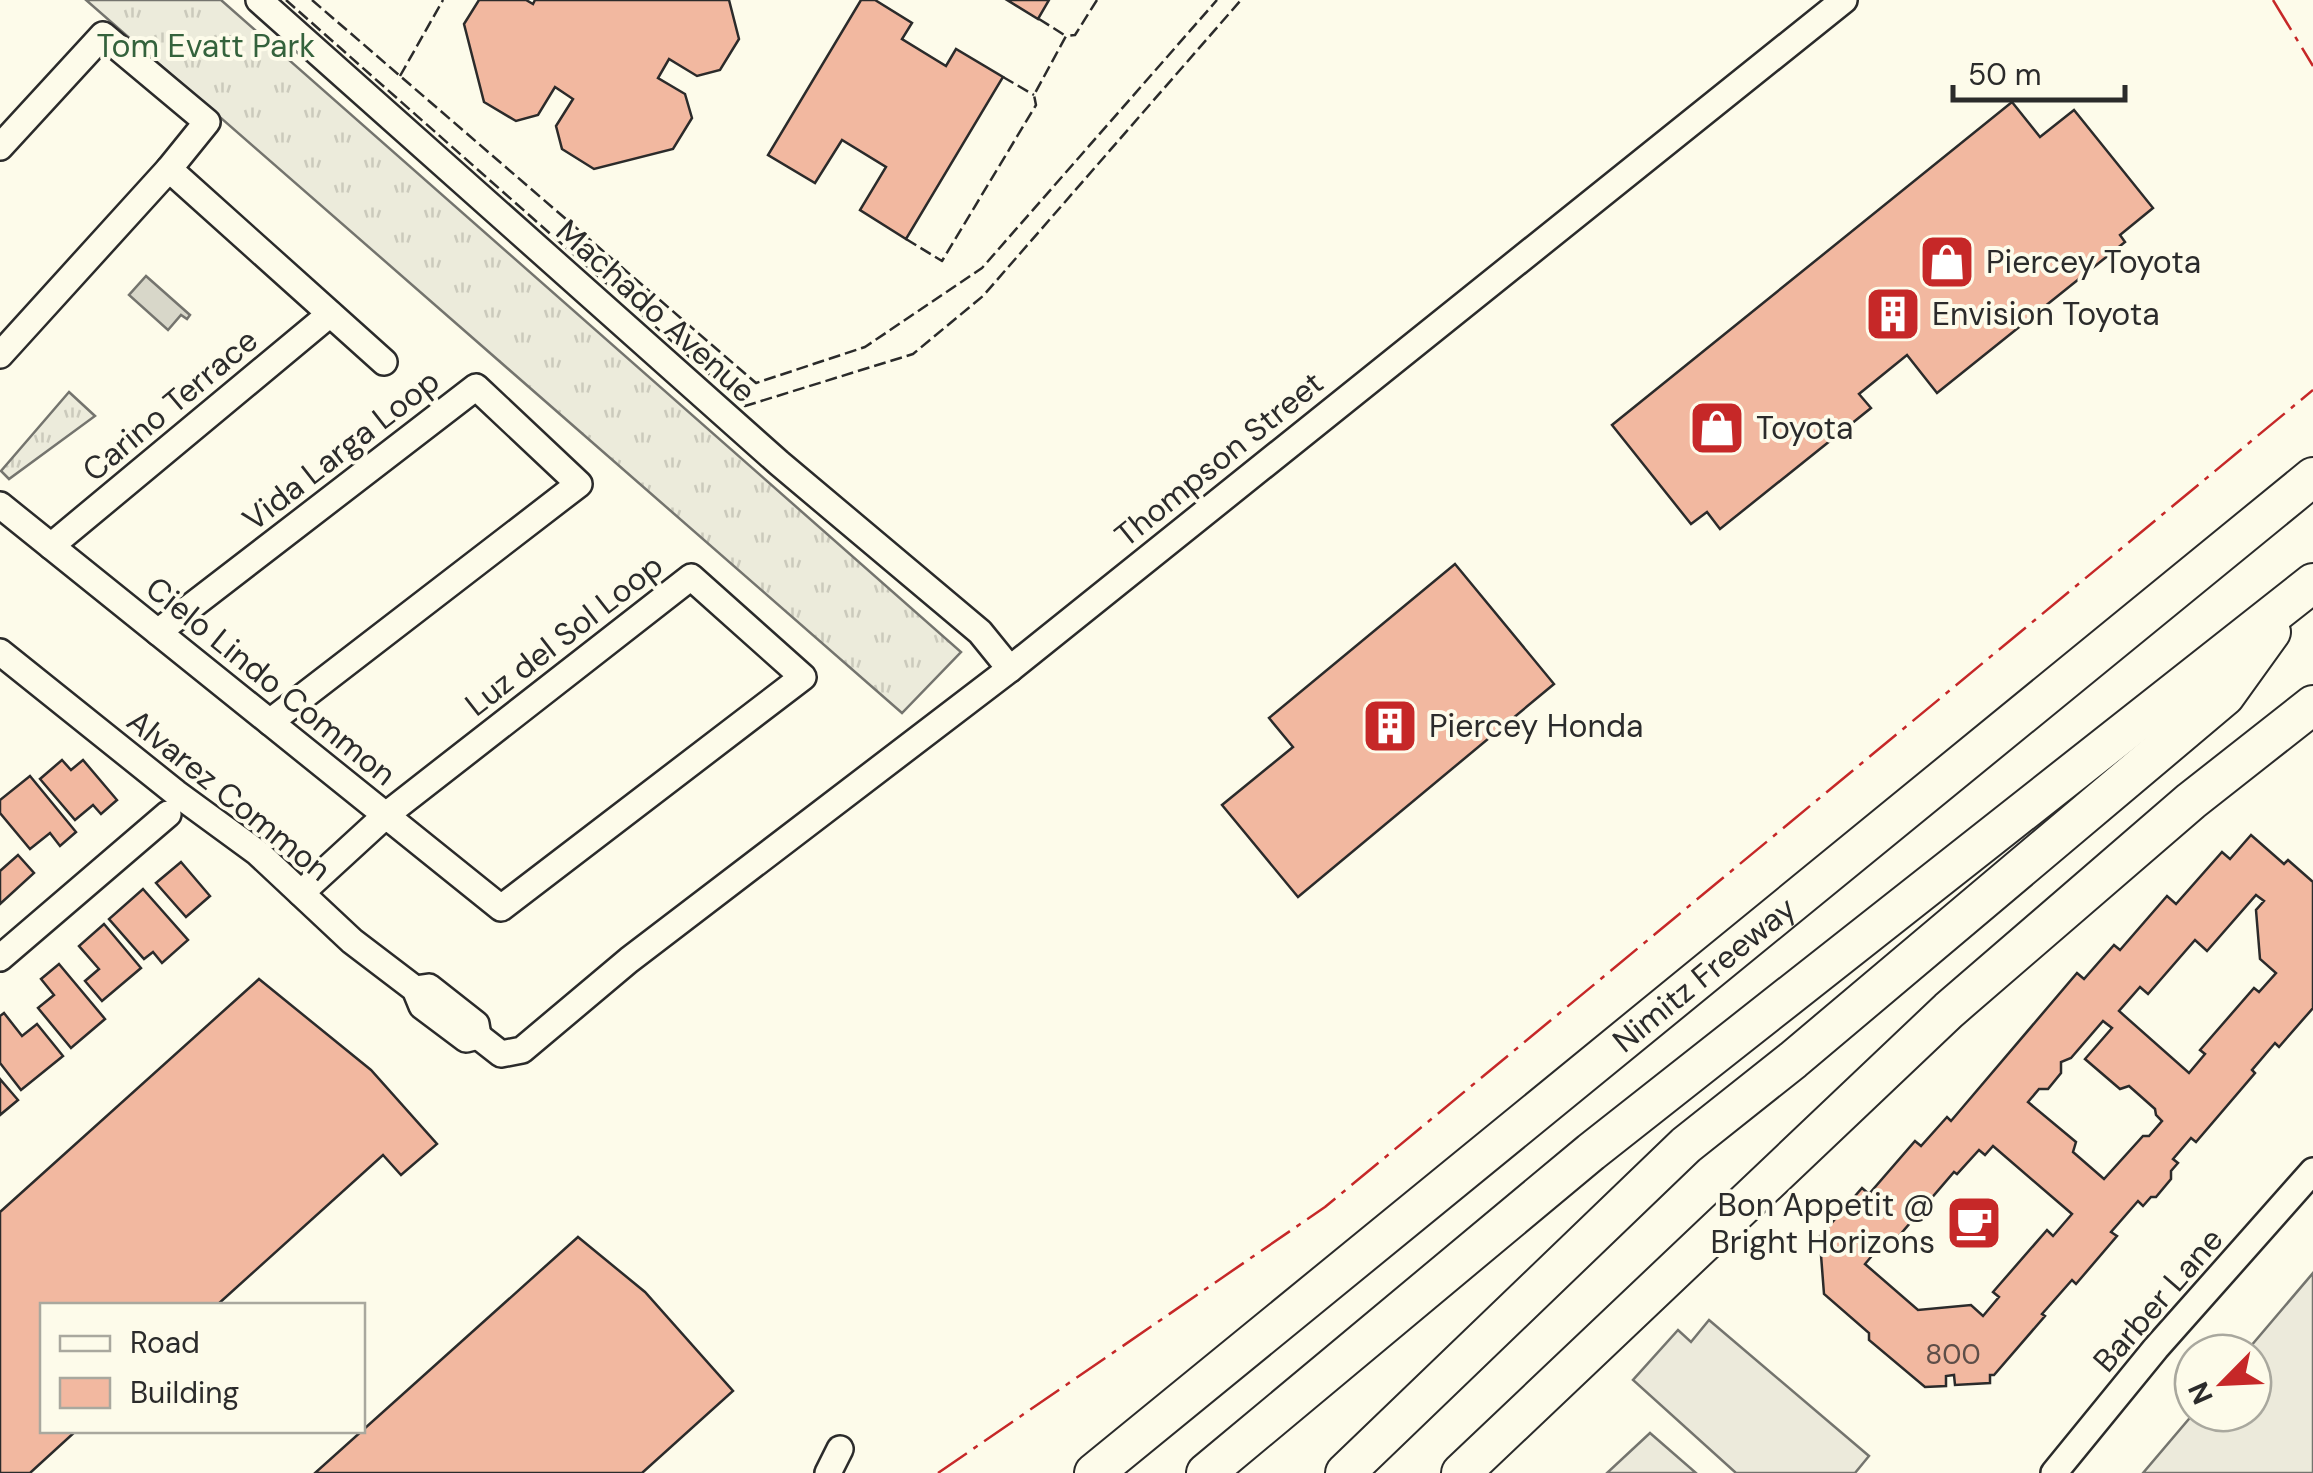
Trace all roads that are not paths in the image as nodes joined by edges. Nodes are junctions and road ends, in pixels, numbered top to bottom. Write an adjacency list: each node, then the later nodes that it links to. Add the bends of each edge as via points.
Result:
1 (259, 0): 14 (street, Machado Avenue, via 778,464 980,632)
2 (1844, 0): 14 (street, Thompson Street)
3 (0, 147): 4 (street, via 102,35 207,122)
4 (169, 169): 5 (street); 6 (street)
5 (330, 314): 7 (street); 10 (street, Carino Terrace)
6 (0, 355)
7 (384, 362)
8 (2313, 478): 26 (highway, Nimitz Freeway)
9 (0, 505): 10 (street, Cielo Lindo Common)
10 (51, 546): 12 (street, Cielo Lindo Common)
11 (2306, 588): 27 (highway, via 1590,1152); 28 (highway, via 2225,696 1686,1145)
12 (158, 632): 16 (street, Cielo Lindo Common); 16 (street, Vida Larga Loop, via 476,388 579,484)
13 (0, 652): 19 (street, Alvarez Common)
14 (1010, 670): 22 (street, Thompson Street, via 512,1052)
15 (2313, 705): 29 (highway, via 1948,1010)
16 (270, 722): 18 (street, Cielo Lindo Common)
17 (168, 814): 21 (street)
18 (386, 815): 19 (street, Luz del Sol Loop); 20 (street, Cielo Lindo Common); 20 (street, Luz del Sol Loop, via 691,577 803,677)
19 (301, 892): 22 (street, Alvarez Common, via 352,942 476,1024)
20 (501, 908)
21 (0, 958)
22 (478, 1036)
23 (2313, 1171): 30 (street, Barber Lane)
24 (840, 1449): 25 (street)
25 (828, 1473)
26 (1094, 1473)
27 (1206, 1473)
28 (1345, 1473)
29 (1461, 1473)
30 (2054, 1473)

